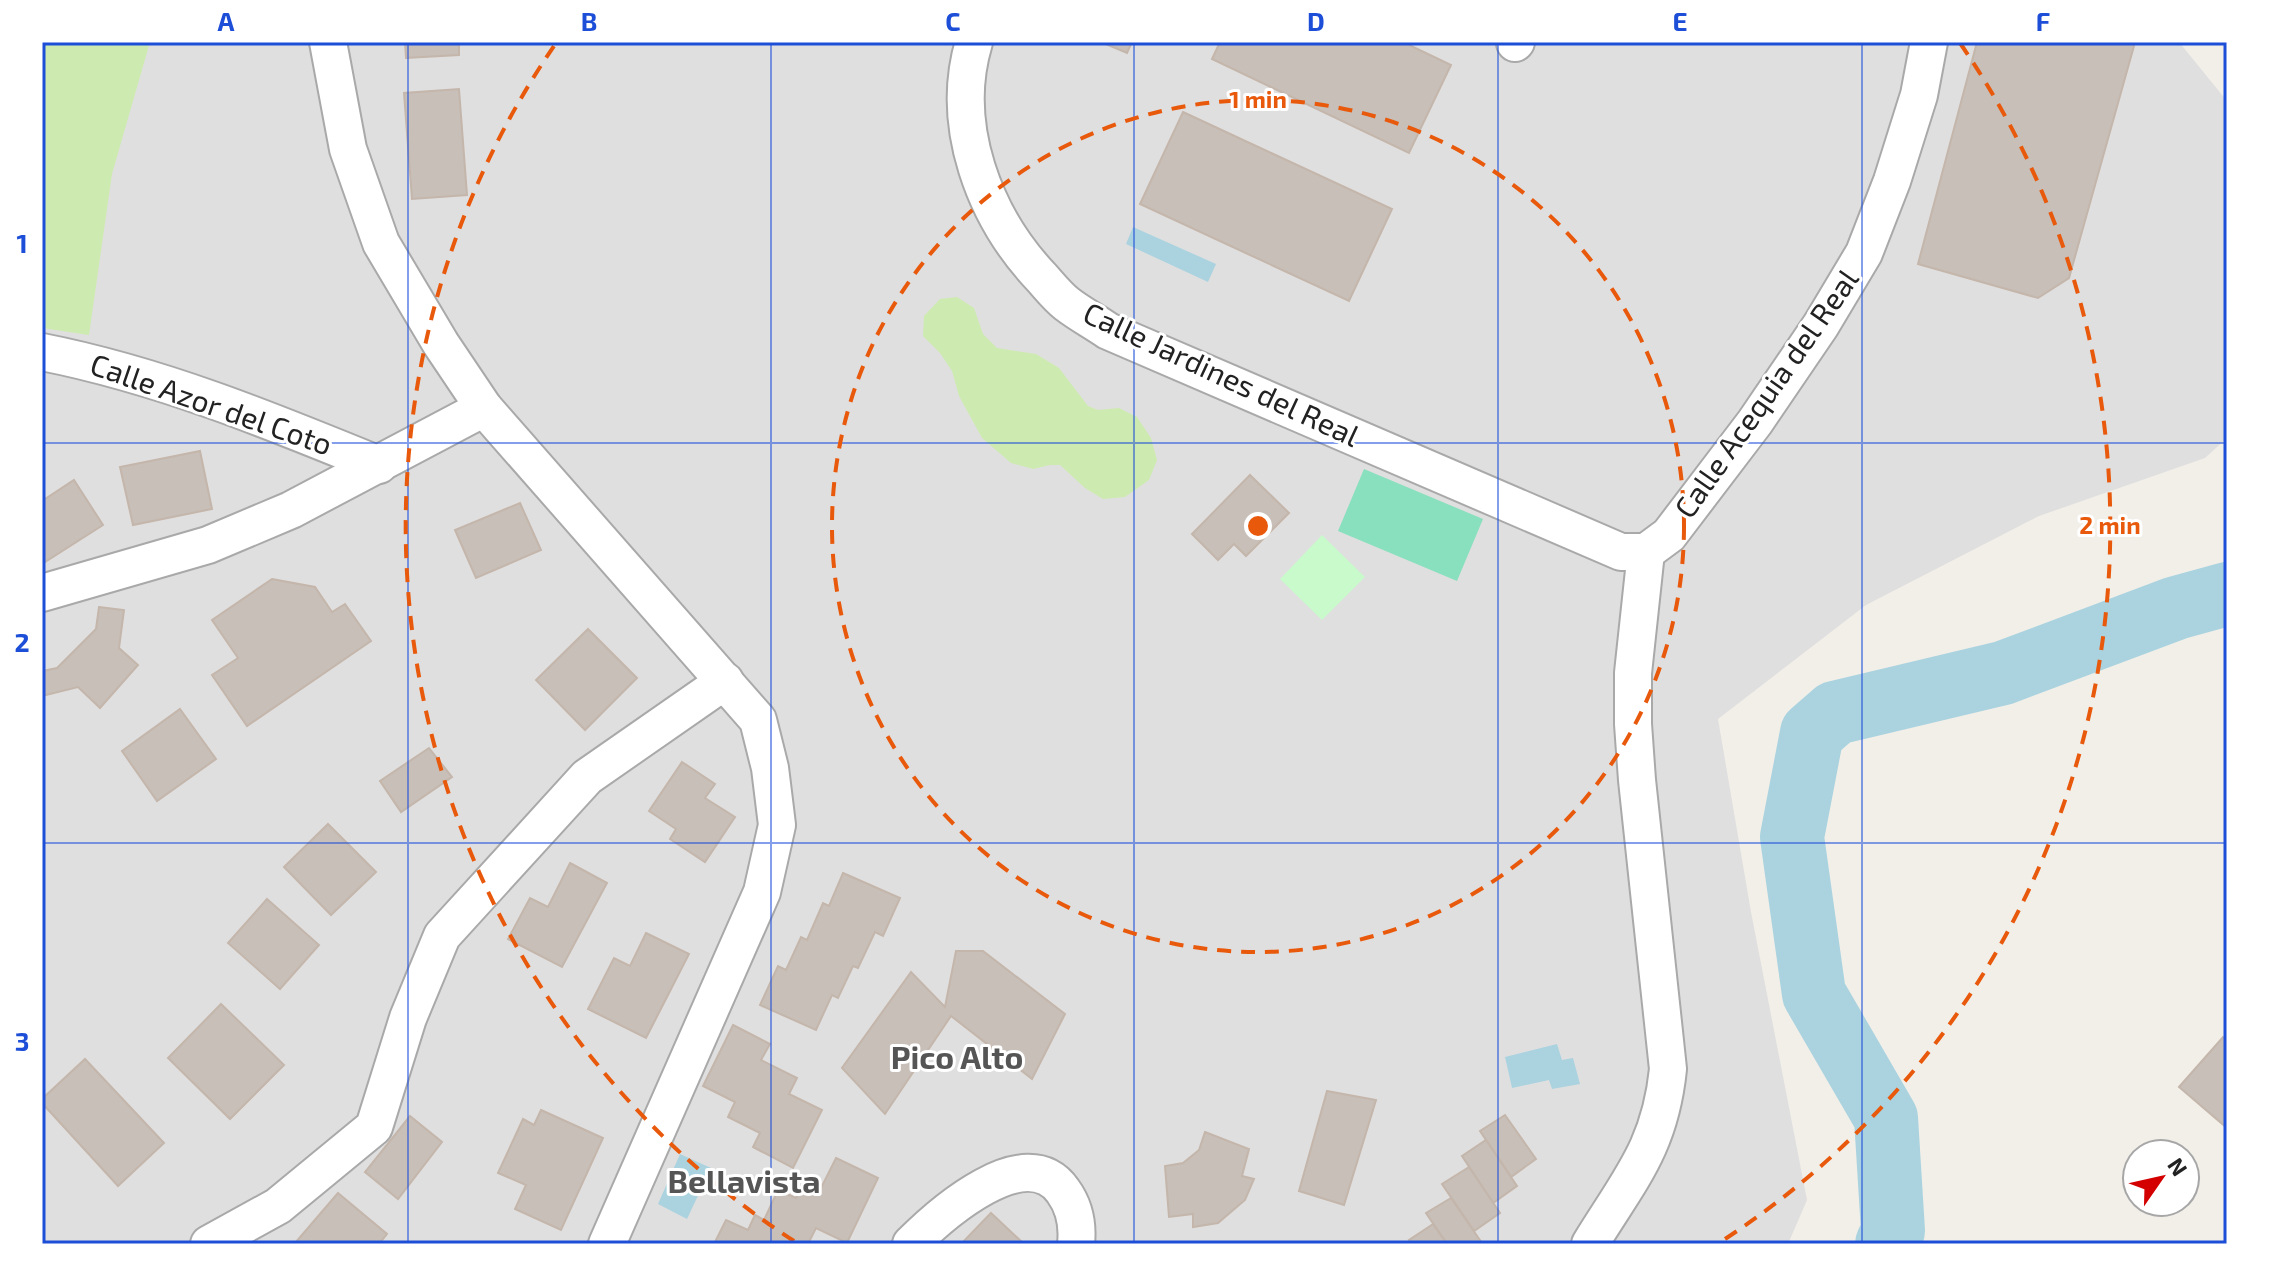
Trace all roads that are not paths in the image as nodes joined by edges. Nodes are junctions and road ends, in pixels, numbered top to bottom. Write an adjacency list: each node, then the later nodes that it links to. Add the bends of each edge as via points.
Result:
1 (328, 42): 5 (street, via 348,149 381,243)
2 (974, 42): 7 (street, Calle Jardines del Real, via 965,111 975,163 999,223 1065,303 1108,331 1621,552)
3 (1929, 42): 7 (street, Calle Acequia del Real, via 1919,95 1864,253 1755,422 1669,535)
4 (42, 352): 6 (street, Calle Azor del Coto, via 147,378)
5 (484, 408): 6 (street); 9 (street)
6 (379, 465): 8 (street, via 208,545)
7 (1646, 552): 10 (street, via 1633,724 1668,1069 1652,1144)
8 (42, 593)
9 (725, 681): 11 (street, via 587,777 442,936 408,1018 374,1127 278,1206); 12 (street, via 758,720 777,825 762,892)
10 (1598, 1231)
11 (209, 1244)
12 (607, 1244)
13 (911, 1244): 14 (street, via 982,1185 1012,1174 1035,1174 1058,1183 1070,1201)
14 (1076, 1244)

